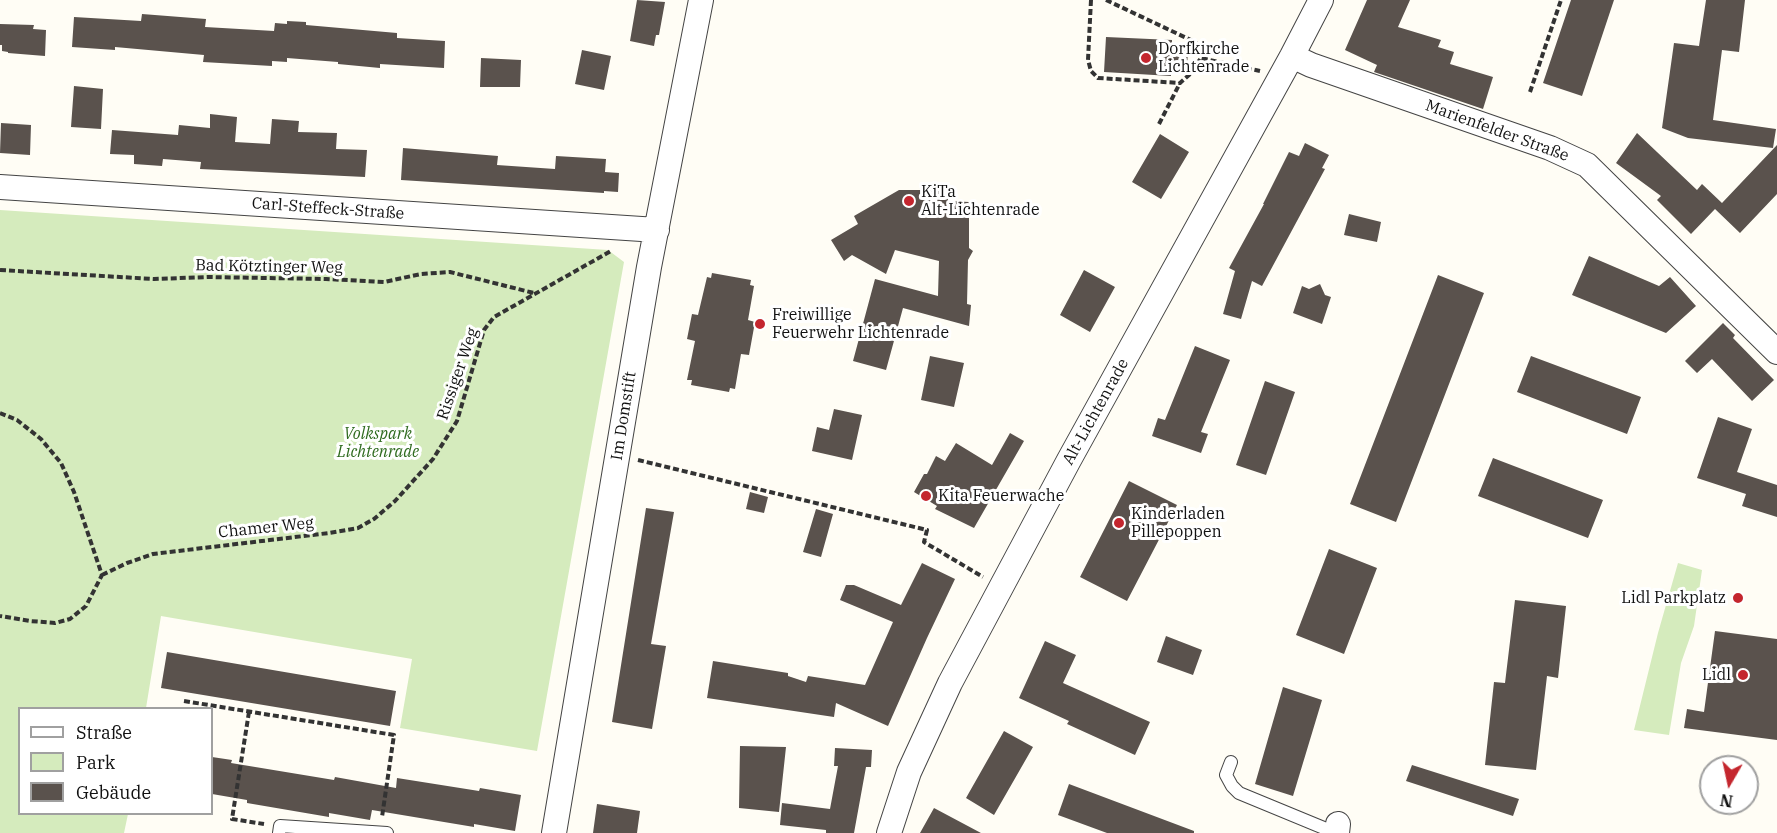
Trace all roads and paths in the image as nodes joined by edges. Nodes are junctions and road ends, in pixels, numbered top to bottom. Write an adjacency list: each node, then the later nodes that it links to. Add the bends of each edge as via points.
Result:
1 (701, 0): 13 (street, Im Domstift)
2 (1092, 0): 9 (path, via 1088,60 1098,78)
3 (1106, 0): 7 (path, via 1195,42)
4 (1321, 0): 6 (street, Alt-Lichtenrade)
5 (1561, 0): 10 (path)
6 (1292, 56): 17 (street, Marienfelder Straße, via 1550,148 1587,165); 31 (street, Alt-Lichtenrade, via 959,667 909,772)
7 (1201, 58): 8 (path); 9 (path)
8 (1262, 71)
9 (1180, 83): 11 (path)
10 (1530, 92)
11 (1159, 124)
12 (0, 188): 13 (street, Carl-Steffeck-Straße)
13 (657, 230): 30 (street, Im Domstift)
14 (617, 248): 16 (path, Rissiger Weg)
15 (0, 270): 16 (path, Bad Kötztinger Weg, via 154,279 384,282 450,272)
16 (535, 293): 20 (path, Rissiger Weg, via 494,317 484,330 457,421 433,459)
17 (1777, 352)
18 (0, 413): 21 (path, via 17,420 41,439 61,463)
19 (634, 459): 22 (path, via 927,530 924,542)
20 (416, 476): 21 (path, Chamer Weg, via 395,501 358,528 153,554)
21 (102, 574): 23 (path, via 86,606 70,619 55,623)
22 (987, 579)
23 (0, 616)
24 (184, 701): 25 (path)
25 (249, 712): 27 (path, via 232,819); 29 (path, via 394,735)
26 (1231, 762): 28 (lane, via 1226,775 1239,793)
27 (279, 829): 29 (lane)
28 (1337, 830)
29 (383, 833)
30 (554, 833)
31 (889, 833)

